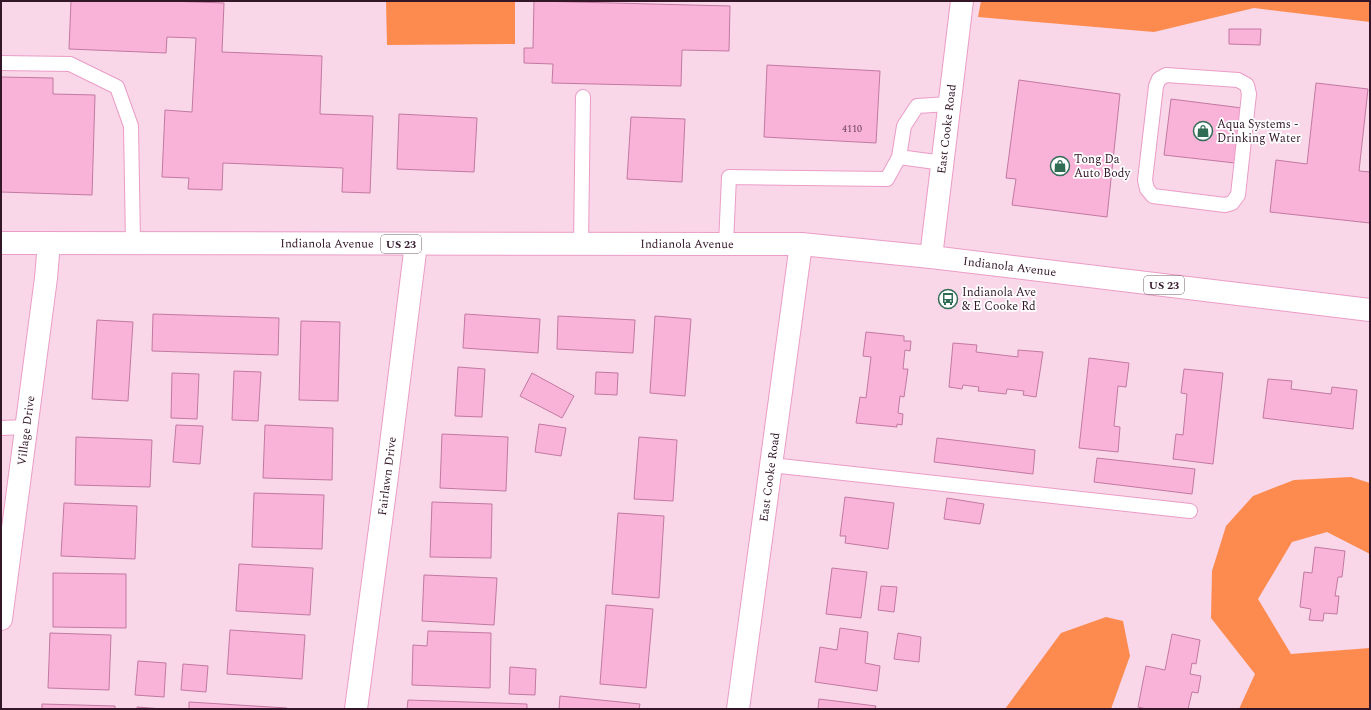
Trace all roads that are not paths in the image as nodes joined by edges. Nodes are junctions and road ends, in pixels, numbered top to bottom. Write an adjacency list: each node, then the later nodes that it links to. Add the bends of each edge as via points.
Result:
1 (962, 1): 4 (main road, East Cooke Road)
2 (1, 63): 10 (lane, via 70,64 117,87 131,126)
3 (583, 97): 11 (lane)
4 (949, 104): 5 (lane, via 917,106 904,126); 6 (main road, East Cooke Road)
5 (899, 157): 6 (lane); 13 (lane, via 887,179 729,177)
6 (943, 163): 15 (main road, East Cooke Road)
7 (1189, 201): 7 (lane, via 1153,196 1147,189 1145,180 1159,79 1166,75 1238,80 1247,85 1249,94 1238,195 1232,203 1225,205)
8 (1, 243): 9 (main road, Indianola Avenue / US 23)
9 (49, 243): 10 (main road, Indianola Avenue / US 23); 17 (main road, Village Drive)
10 (133, 243): 12 (main road, Indianola Avenue / US 23)
11 (581, 243): 12 (main road, Indianola Avenue / US 23); 13 (main road, Indianola Avenue / US 23)
12 (416, 244): 22 (main road, Fairlawn Drive)
13 (726, 244): 14 (main road, Indianola Avenue / US 23)
14 (801, 244): 15 (main road, Indianola Avenue / US 23); 19 (main road, East Cooke Road)
15 (931, 257): 16 (main road, Indianola Avenue / US 23)
16 (1370, 310)
17 (27, 427): 18 (lane); 21 (main road, Village Drive)
18 (1, 428)
19 (771, 465): 20 (lane); 23 (main road, East Cooke Road)
20 (1190, 511)
21 (1, 619)
22 (356, 709)
23 (738, 709)

